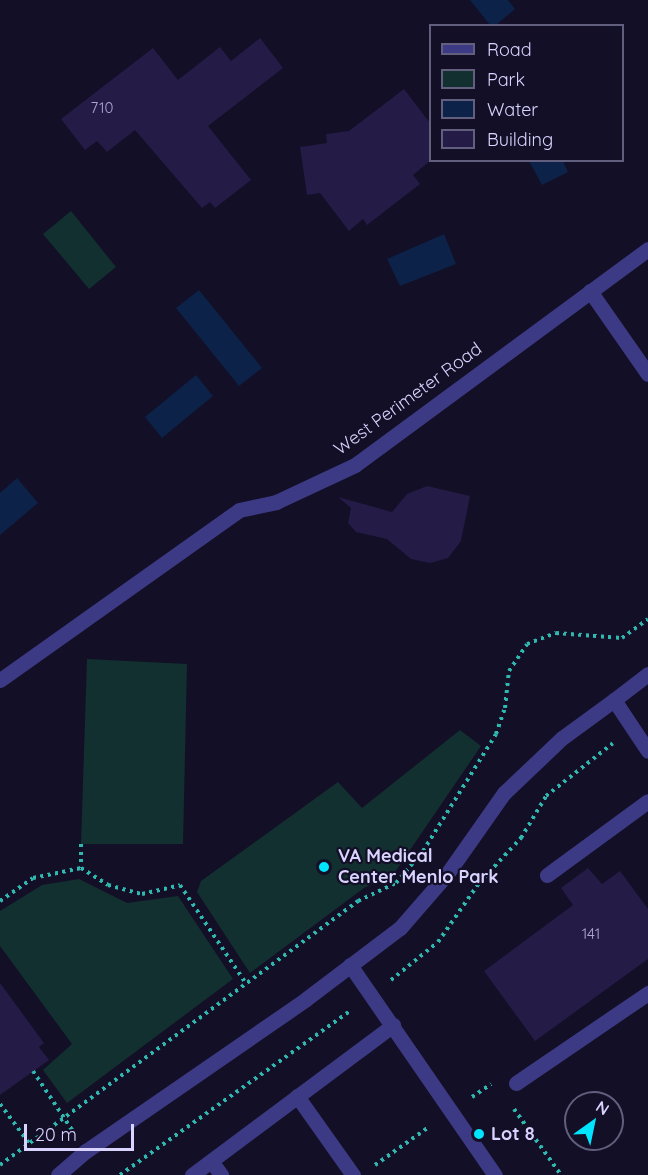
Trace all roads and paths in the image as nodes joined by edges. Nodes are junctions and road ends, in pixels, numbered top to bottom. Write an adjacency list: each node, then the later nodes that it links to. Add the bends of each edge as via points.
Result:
1 (648, 249): 2 (lane, West Perimeter Road)
2 (590, 291): 3 (lane); 6 (lane, West Perimeter Road, via 355,465 276,502 239,510)
3 (648, 374)
4 (648, 619): 16 (path, via 622,638 556,633 527,644 509,671 505,708 496,734 417,859 396,883 358,901)
5 (648, 674): 7 (lane)
6 (0, 680)
7 (614, 700): 8 (lane); 15 (lane, via 562,738 504,793 447,874 400,928)
8 (632, 727): 9 (lane); 18 (path, via 546,796 521,838 479,883 438,942)
9 (648, 751)
10 (648, 801): 13 (lane)
11 (81, 844): 12 (path)
12 (81, 868): 14 (path, via 33,878); 16 (path, via 108,885 142,894 180,885)
13 (547, 875)
14 (0, 901)
15 (350, 965): 18 (lane); 29 (lane)
16 (247, 985): 27 (path)
17 (648, 993): 21 (lane)
18 (371, 994): 19 (lane); 34 (path)
19 (393, 1025): 23 (lane); 26 (lane)
20 (33, 1071): 27 (path)
21 (516, 1083)
22 (501, 1091): 26 (path, via 495,1082)
23 (297, 1096): 30 (lane); 37 (lane)
24 (508, 1100): 39 (path)
25 (0, 1104): 28 (path)
26 (451, 1111): 32 (path); 38 (lane)
27 (63, 1116): 28 (path); 29 (path)
28 (29, 1143): 31 (path)
29 (86, 1151): 33 (lane)
30 (212, 1162): 35 (lane); 36 (lane)
31 (0, 1165)
32 (370, 1169)
33 (58, 1175)
34 (120, 1175)
35 (192, 1175)
36 (221, 1175)
37 (353, 1175)
38 (495, 1175)
39 (561, 1175)

